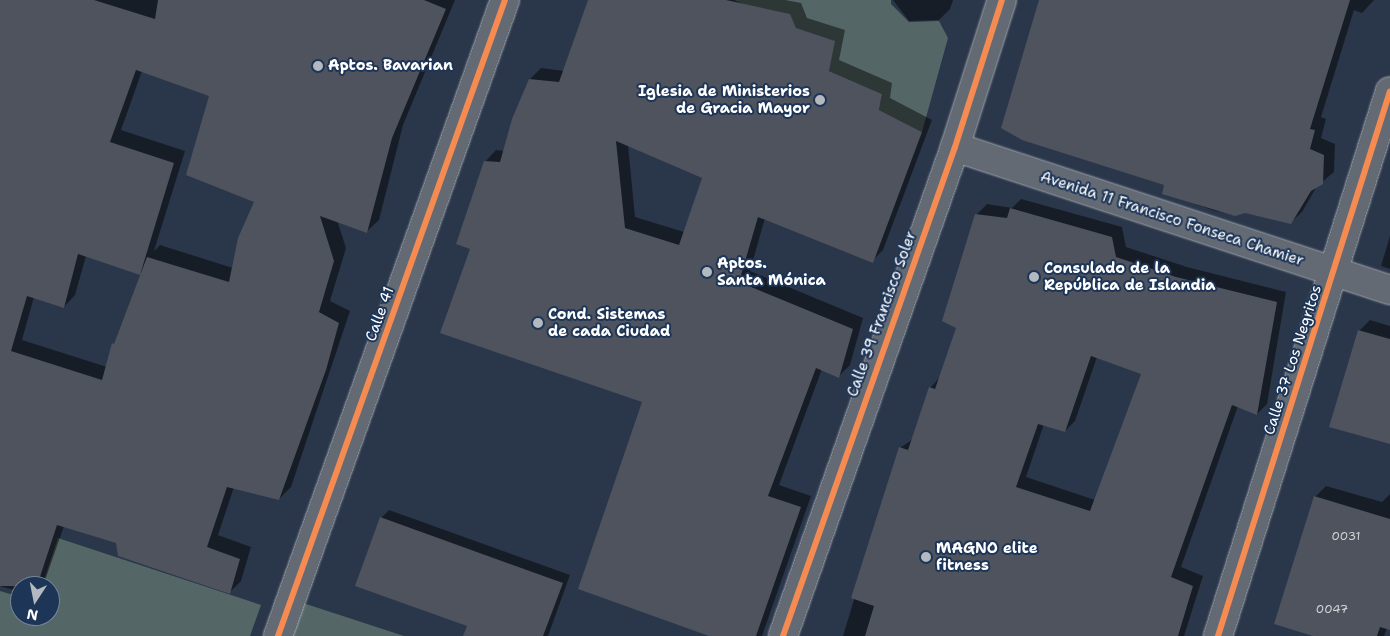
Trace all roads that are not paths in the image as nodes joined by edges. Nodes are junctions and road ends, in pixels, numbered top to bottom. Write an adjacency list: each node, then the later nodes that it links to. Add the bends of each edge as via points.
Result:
1 (505, 0): 7 (street, Calle 41)
2 (1002, 0): 4 (street, Calle 39 Francisco Soler)
3 (1390, 91): 5 (street, Calle 37 Los Negritos)
4 (955, 147): 5 (street, Avenida 11 Francisco Fonseca Chamier); 8 (street, Calle 39 Francisco Soler)
5 (1334, 272): 6 (street, Avenida 11 Francisco Fonseca Chamier); 9 (street, Calle 37 Los Negritos)
6 (1390, 290)
7 (278, 636)
8 (783, 636)
9 (1218, 636)

